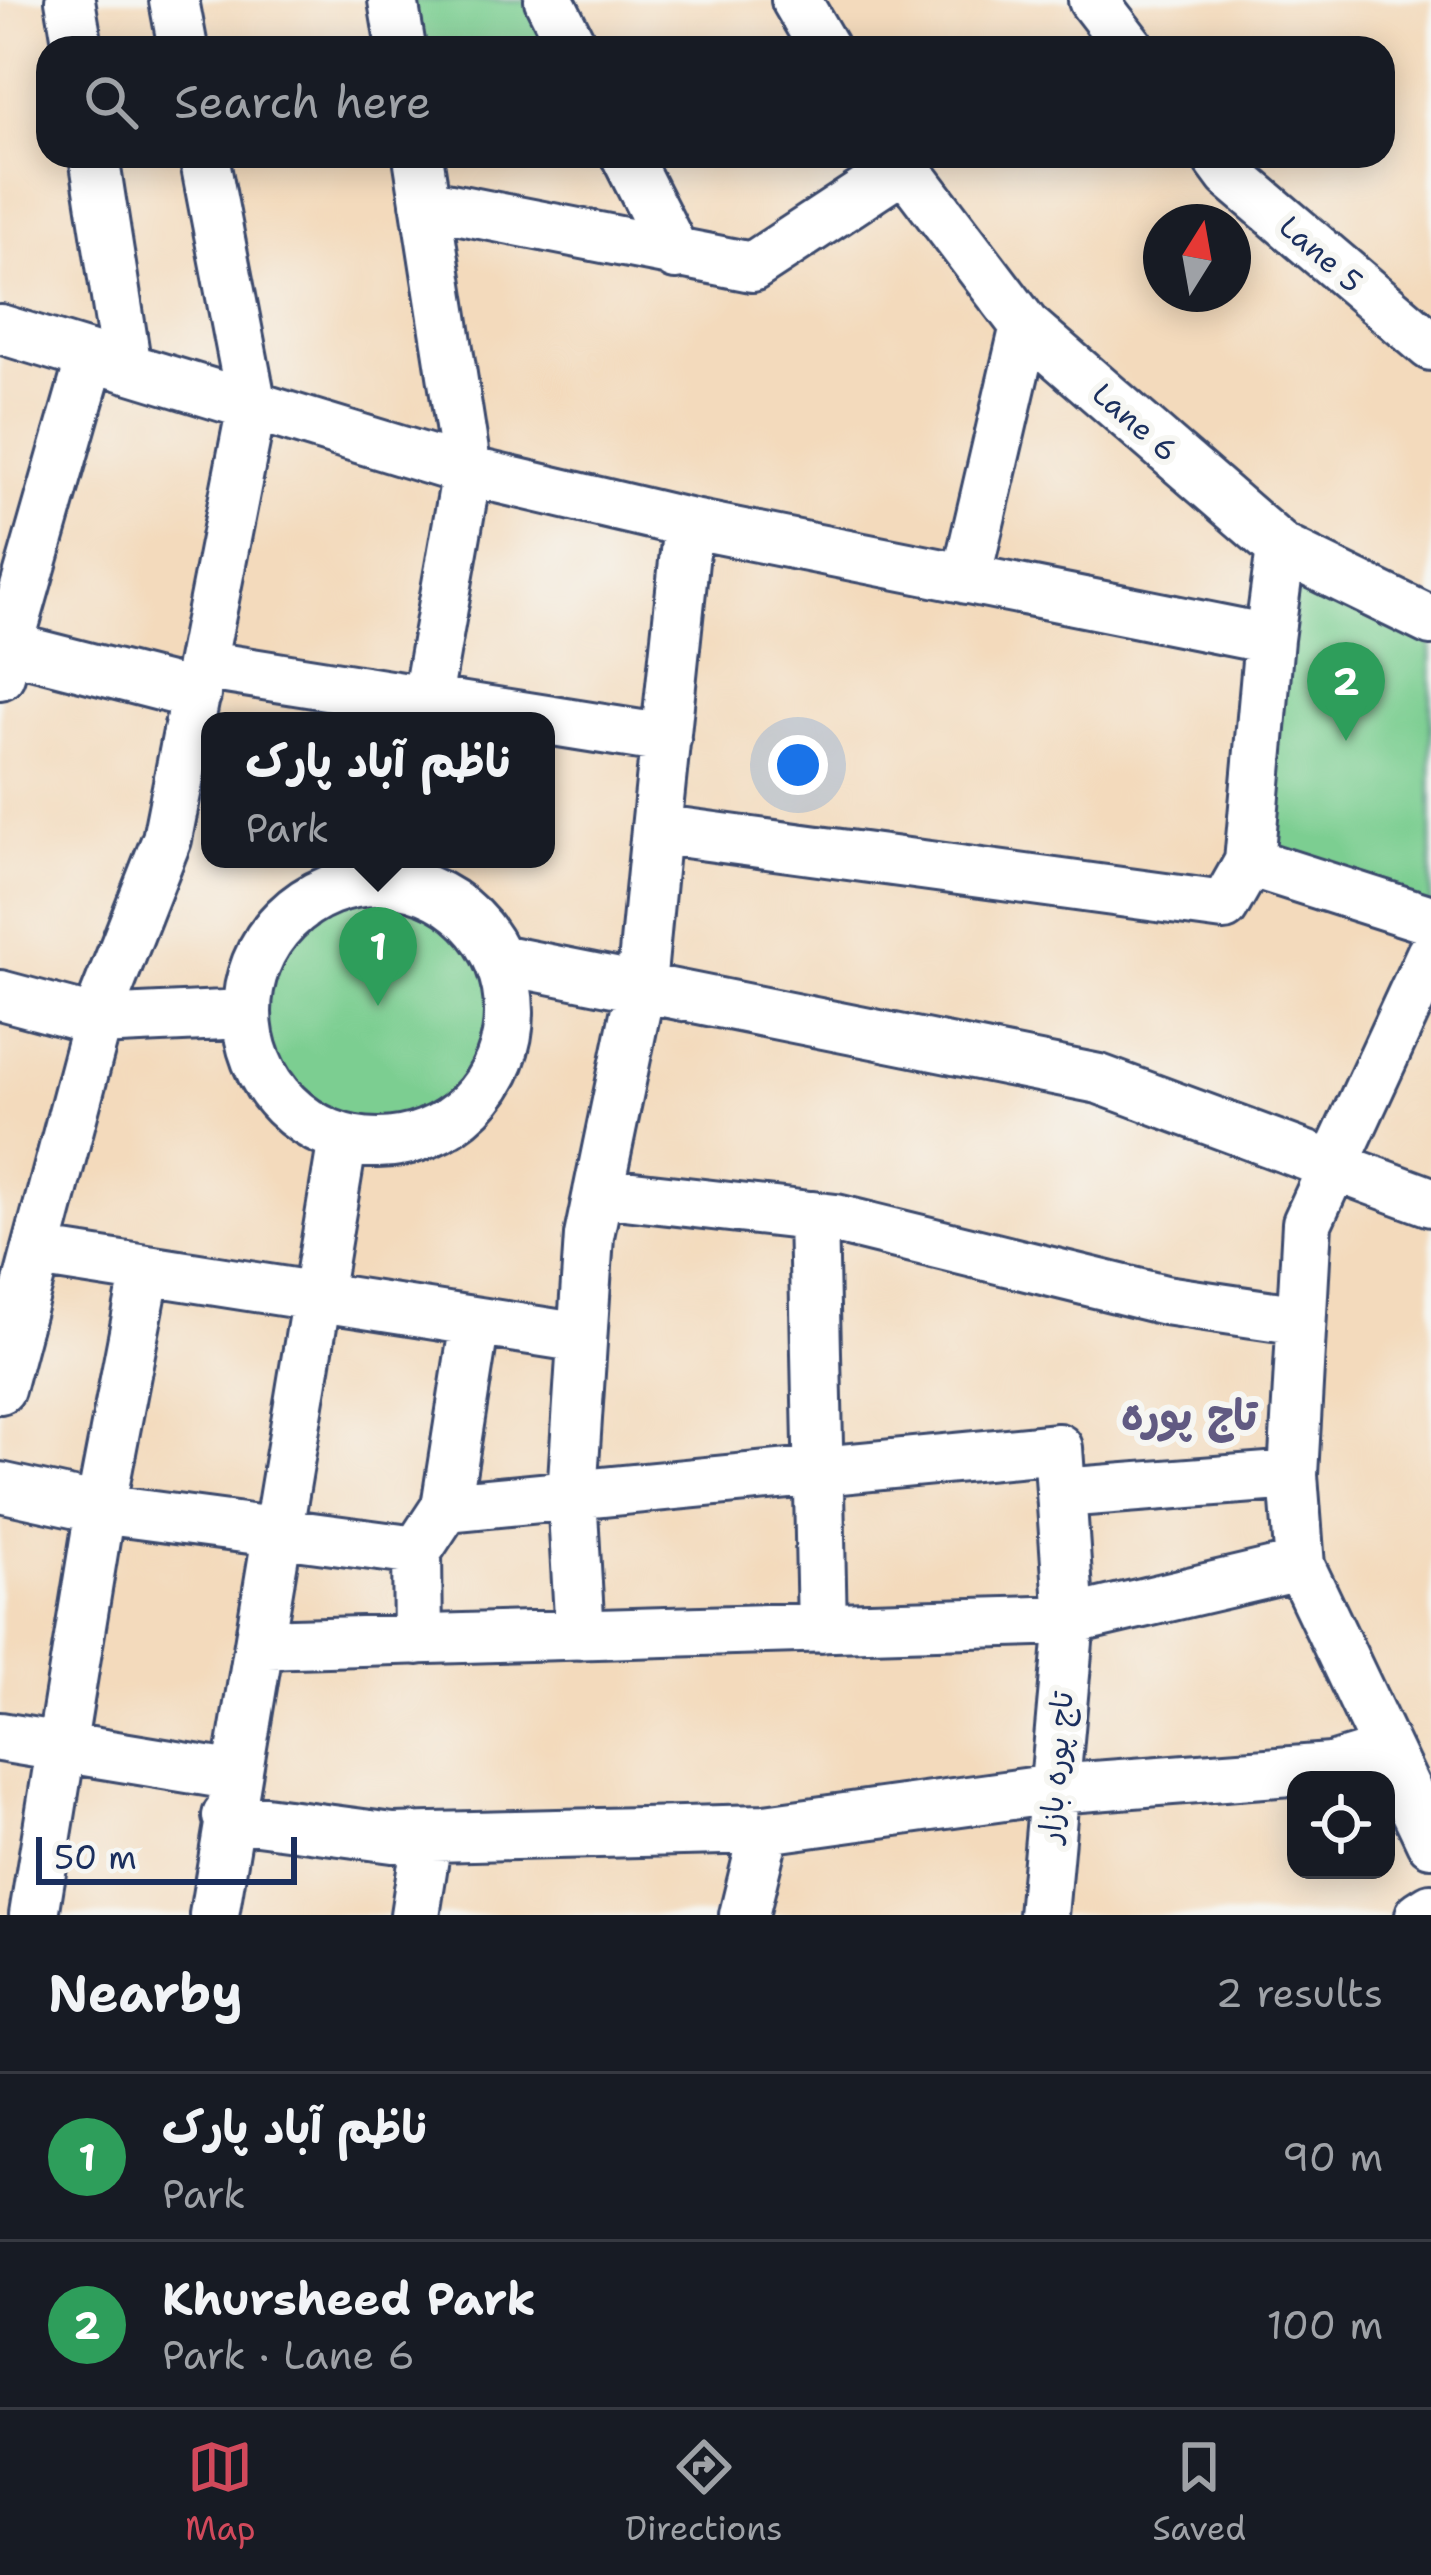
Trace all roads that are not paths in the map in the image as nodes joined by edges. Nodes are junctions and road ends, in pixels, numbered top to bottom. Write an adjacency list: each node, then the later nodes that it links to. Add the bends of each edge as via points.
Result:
1 (70, 0): 7 (street)
2 (174, 0): 8 (street)
3 (393, 0): 9 (street)
4 (549, 0): 10 (street)
5 (796, 0): 11 (street)
6 (1093, 0): 12 (street)
7 (76, 36)
8 (181, 36)
9 (399, 36)
10 (567, 36)
11 (817, 36)
12 (1121, 36)
13 (95, 168): 25 (street)
14 (206, 168): 26 (street)
15 (420, 168): 20 (street)
16 (632, 168): 21 (street)
17 (890, 168): 21 (street, via 752,267)
18 (905, 168): 22 (street, Lane 6)
19 (1225, 168): 24 (street, Lane 5)
20 (425, 203): 21 (street); 27 (street)
21 (676, 256)
22 (1025, 326): 29 (street, Lane 6); 30 (street)
23 (0, 329): 25 (street)
24 (1431, 346)
25 (109, 363): 26 (street); 33 (street)
26 (252, 406): 27 (street); 34 (street)
27 (467, 472): 28 (street); 35 (street)
28 (688, 523): 30 (street); 37 (street)
29 (1281, 548): 31 (street, Lane 6); 32 (street)
30 (966, 578): 32 (street)
31 (1431, 620)
32 (1269, 638): 39 (street)
33 (4, 661): 34 (street)
34 (198, 680): 35 (street); 47 (street, via 167,838)
35 (424, 711)
36 (555, 726): 37 (street)
37 (666, 739): 38 (street)
38 (656, 829): 39 (street, via 1224,906); 44 (street)
39 (1249, 862): 41 (street)
40 (396, 870): 43 (street, via 473,921); 46 (street, via 308,901 274,930 253,970)
41 (1431, 920)
42 (1431, 954): 49 (street)
43 (499, 959): 44 (street); 48 (street, via 509,1000 507,1042 490,1081 463,1113 426,1134 385,1143)
44 (641, 985): 49 (street, via 1099,1079); 50 (street)
45 (0, 995): 47 (street)
46 (245, 1014): 47 (street); 48 (street, via 254,1056 274,1093 304,1121)
47 (98, 1021): 53 (street)
48 (343, 1139): 55 (street)
49 (1334, 1162): 51 (street); 56 (street, via 1306,1222)
50 (598, 1192): 52 (street); 58 (street)
51 (1431, 1202)
52 (812, 1216): 56 (street, via 1166,1300); 60 (street)
53 (38, 1252): 54 (street); 59 (street)
54 (146, 1270): 55 (street); 66 (street)
55 (319, 1297): 57 (street); 67 (street)
56 (1301, 1320): 61 (street)
57 (475, 1322): 58 (street); 65 (street)
58 (582, 1338): 64 (street)
59 (0, 1389)
60 (818, 1471): 63 (street, تاج پورہ بازار, via 1058,1448); 64 (street); 71 (street)
61 (1293, 1475): 63 (street); 69 (street)
62 (0, 1487): 66 (street)
63 (1061, 1493): 70 (street, تاج پورہ بازار)
64 (572, 1495): 65 (street); 72 (street)
65 (446, 1508): 68 (street)
66 (100, 1509): 67 (street); 76 (street)
67 (278, 1536): 68 (street); 74 (street)
68 (417, 1552): 73 (street)
69 (1300, 1566): 70 (street); 77 (street)
70 (1070, 1620): 71 (street); 78 (street, تاج پورہ بازار)
71 (822, 1628): 72 (street)
72 (580, 1635): 73 (street)
73 (418, 1640): 74 (street)
74 (259, 1644): 79 (street)
75 (0, 1737): 76 (street)
76 (61, 1748): 79 (street); 84 (street)
77 (1388, 1751): 78 (street, via 1331,1768); 82 (street)
78 (1054, 1789): 80 (street); 88 (street, تاج پورہ بازار)
79 (232, 1796): 81 (street); 85 (street)
80 (765, 1829): 81 (street); 87 (street)
81 (427, 1838): 86 (street)
82 (1431, 1842)
83 (1431, 1908): 89 (street)
84 (34, 1915)
85 (214, 1915)
86 (415, 1915)
87 (744, 1915)
88 (1042, 1915)
89 (1420, 1915)

